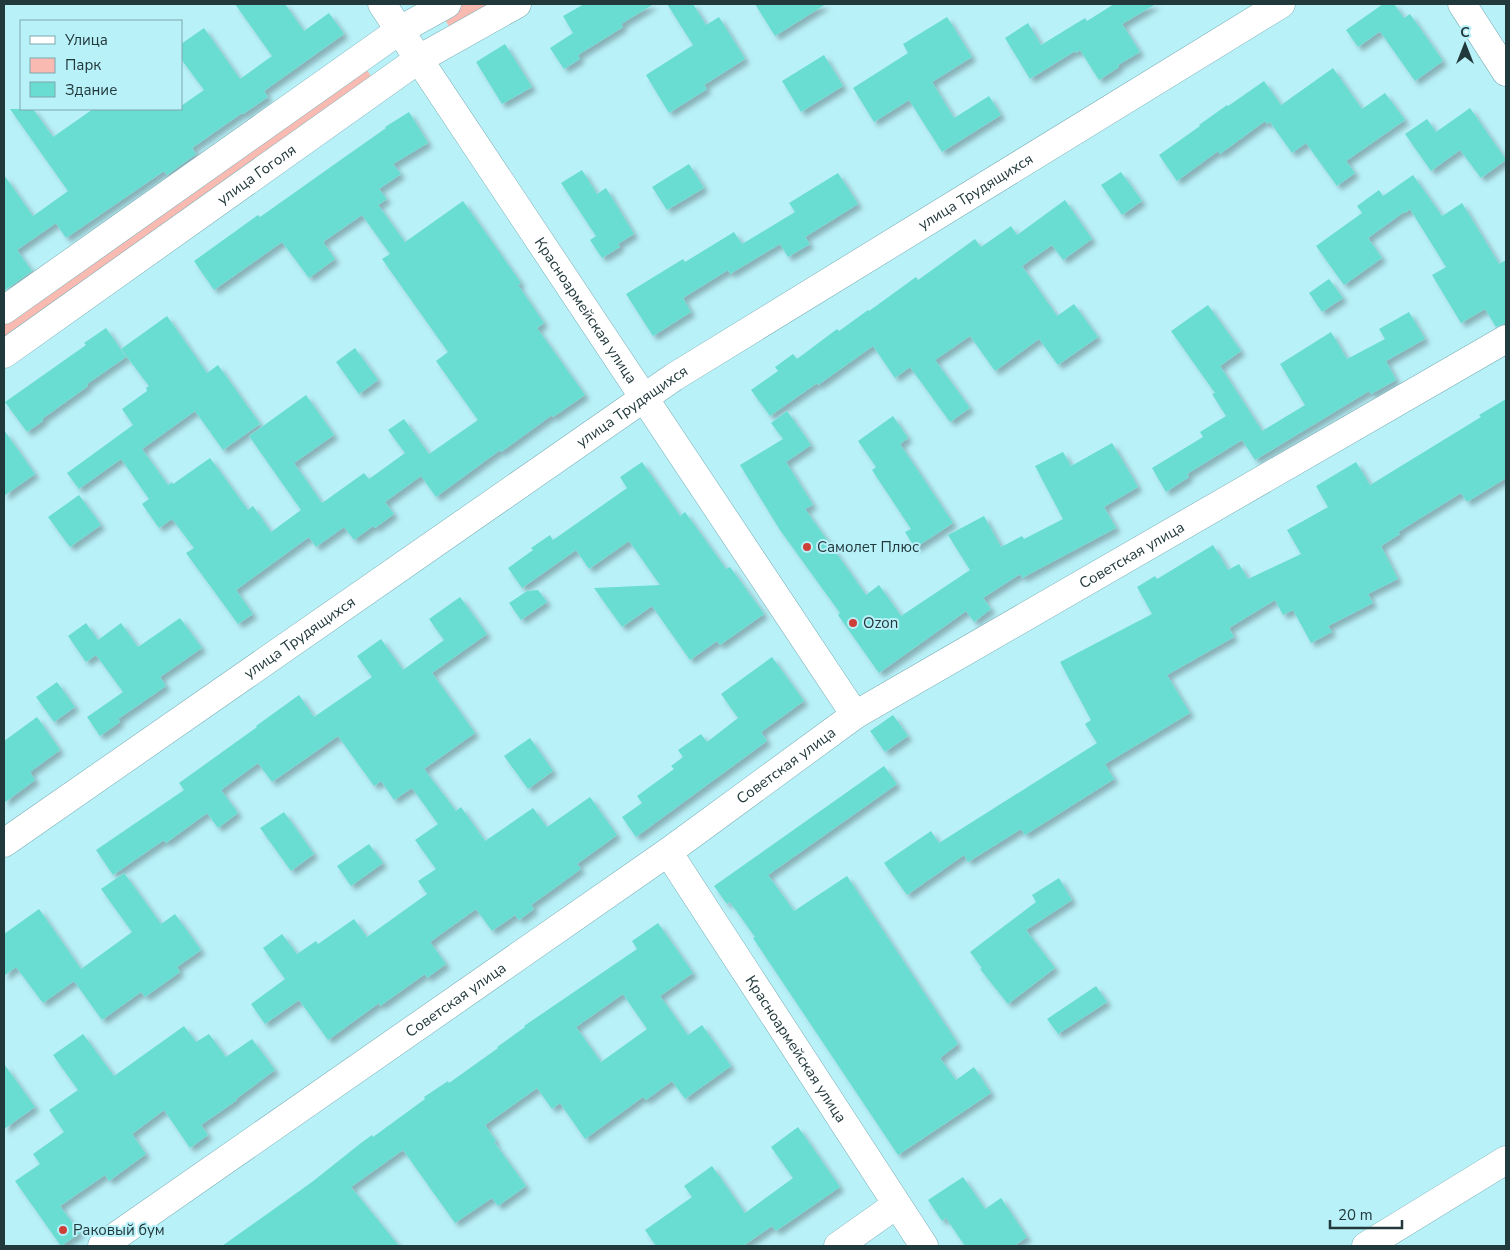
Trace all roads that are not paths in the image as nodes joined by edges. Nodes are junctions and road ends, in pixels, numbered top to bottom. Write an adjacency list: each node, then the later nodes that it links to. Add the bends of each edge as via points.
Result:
1 (382, 4): 6 (street, Красноармейская улица)
2 (446, 4): 6 (street)
3 (517, 4): 7 (street, улица Гоголя)
4 (1281, 4): 12 (street, улица Трудящихся)
5 (1462, 4): 8 (street)
6 (400, 30): 7 (street, Красноармейская улица); 9 (street)
7 (419, 59): 11 (street, улица Гоголя); 12 (street, Красноармейская улица)
8 (1506, 72)
9 (4, 310)
10 (1506, 339): 13 (street, Советская улица)
11 (4, 354)
12 (644, 397): 13 (street, Красноармейская улица); 14 (street, улица Трудящихся)
13 (855, 715): 15 (street, Советская улица)
14 (4, 843)
15 (668, 852): 17 (street, Красноармейская улица); 18 (street, Советская улица)
16 (1506, 1160): 21 (street)
17 (896, 1205): 19 (street); 20 (street, Красноармейская улица)
18 (102, 1246)
19 (838, 1246)
20 (924, 1246)
21 (1366, 1246)

